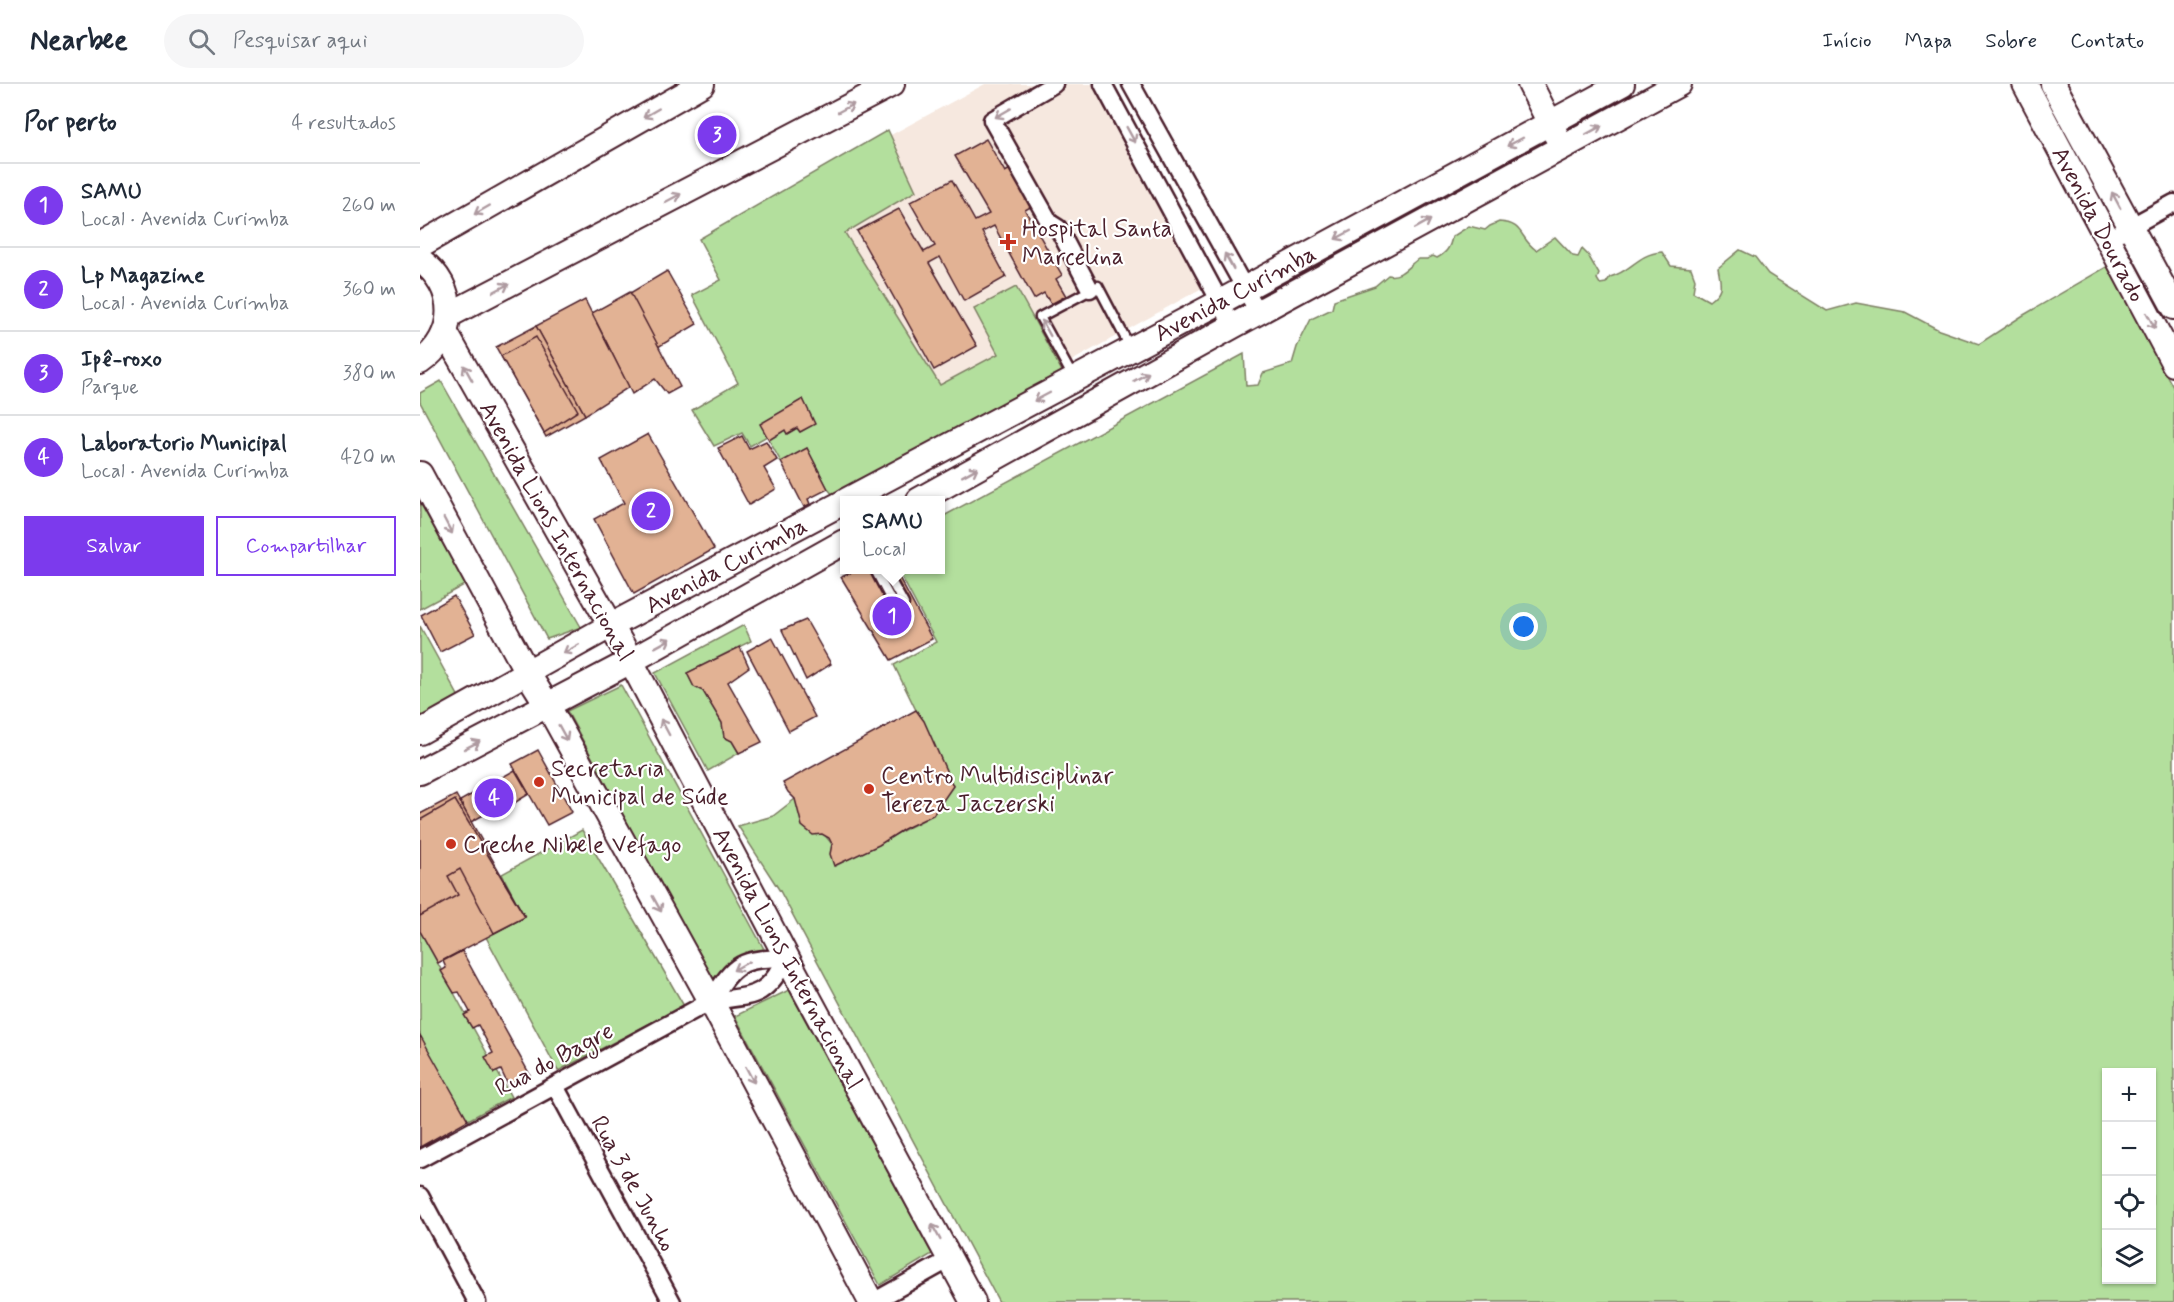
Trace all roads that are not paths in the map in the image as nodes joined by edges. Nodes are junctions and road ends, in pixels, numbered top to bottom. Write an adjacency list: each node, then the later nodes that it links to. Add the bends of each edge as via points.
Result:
1 (702, 84): 17 (street, one-way to 17)
2 (892, 84): 24 (street, one-way to 2)
3 (1054, 84): 20 (street, one-way to 20, via 992,120 1050,223 1058,228)
4 (1103, 84): 21 (street, one-way to 21)
5 (1131, 84): 19 (street, one-way to 5)
6 (1530, 84): 12 (street)
7 (1620, 84): 11 (street); 12 (street, Avenida Curimba)
8 (1679, 84): 11 (street, Avenida Curimba)
9 (2025, 84): 16 (street, Avenida Dourado)
10 (2053, 84): 15 (street, Avenida Dourado, one-way to 10)
11 (1633, 109): 13 (street, Avenida Curimba, one-way to 11)
12 (1550, 123): 13 (street); 19 (street, Avenida Curimba, one-way to 19)
13 (1562, 147): 23 (street, Avenida Curimba, one-way to 13)
14 (2174, 203): 15 (street)
15 (2131, 227): 16 (street); 22 (street, Avenida Dourado)
16 (2107, 239): 28 (street, Avenida Dourado, one-way to 28)
17 (420, 245)
18 (420, 260): 24 (street, Avenida Lions Internacional, via 441,282 447,298)
19 (1245, 289): 21 (street, Avenida Curimba); 23 (street)
20 (1090, 290): 26 (lane, via 1098,286); 29 (lane, one-way to 20, via 1040,317)
21 (1221, 302): 25 (street); 26 (street, Avenida Curimba)
22 (2174, 307)
23 (1258, 312): 25 (street, Avenida Curimba)
24 (447, 323): 27 (street, via 439,345); 37 (street, Avenida Lions Internacional, one-way to 24)
25 (1233, 326): 32 (street, Avenida Curimba, one-way to 25)
26 (1131, 349): 29 (street, Avenida Curimba)
27 (420, 362)
28 (2174, 364)
29 (1074, 379): 31 (street, Avenida Curimba, one-way to 31)
30 (420, 474): 39 (street, one-way to 39)
31 (859, 496)
32 (928, 496)
33 (837, 508): 37 (street, Avenida Curimba)
34 (840, 544): 38 (street, Avenida Curimba, one-way to 34)
35 (878, 574): 36 (lane, via 900,606)
36 (887, 574)
37 (610, 626): 38 (street, Avenida Lions Internacional); 39 (street, Avenida Curimba, one-way to 39)
38 (631, 661): 40 (street, Avenida Curimba); 43 (street, Avenida Lions Internacional, one-way to 38)
39 (528, 674): 40 (street); 41 (street, Avenida Curimba)
40 (548, 706): 42 (street, Avenida Curimba, one-way to 40); 44 (street, one-way to 44)
41 (420, 732)
42 (420, 772)
43 (787, 958): 44 (street, Rua do Bagre, via 762,991 747,998); 44 (street, Rua do Bagre, one-way to 44, via 742,963 726,976); 48 (street, Avenida Lions Internacional, one-way to 43)
44 (711, 1001): 45 (street, Rua do Bagre); 51 (street, one-way to 51)
45 (555, 1086): 46 (street, Rua do Bagre); 50 (street, Rua 3 de Junho)
46 (420, 1159)
47 (420, 1196): 49 (street)
48 (950, 1259): 51 (street); 52 (street, Avenida Lions Internacional)
49 (477, 1302)
50 (672, 1302)
51 (872, 1302)
52 (974, 1302)

